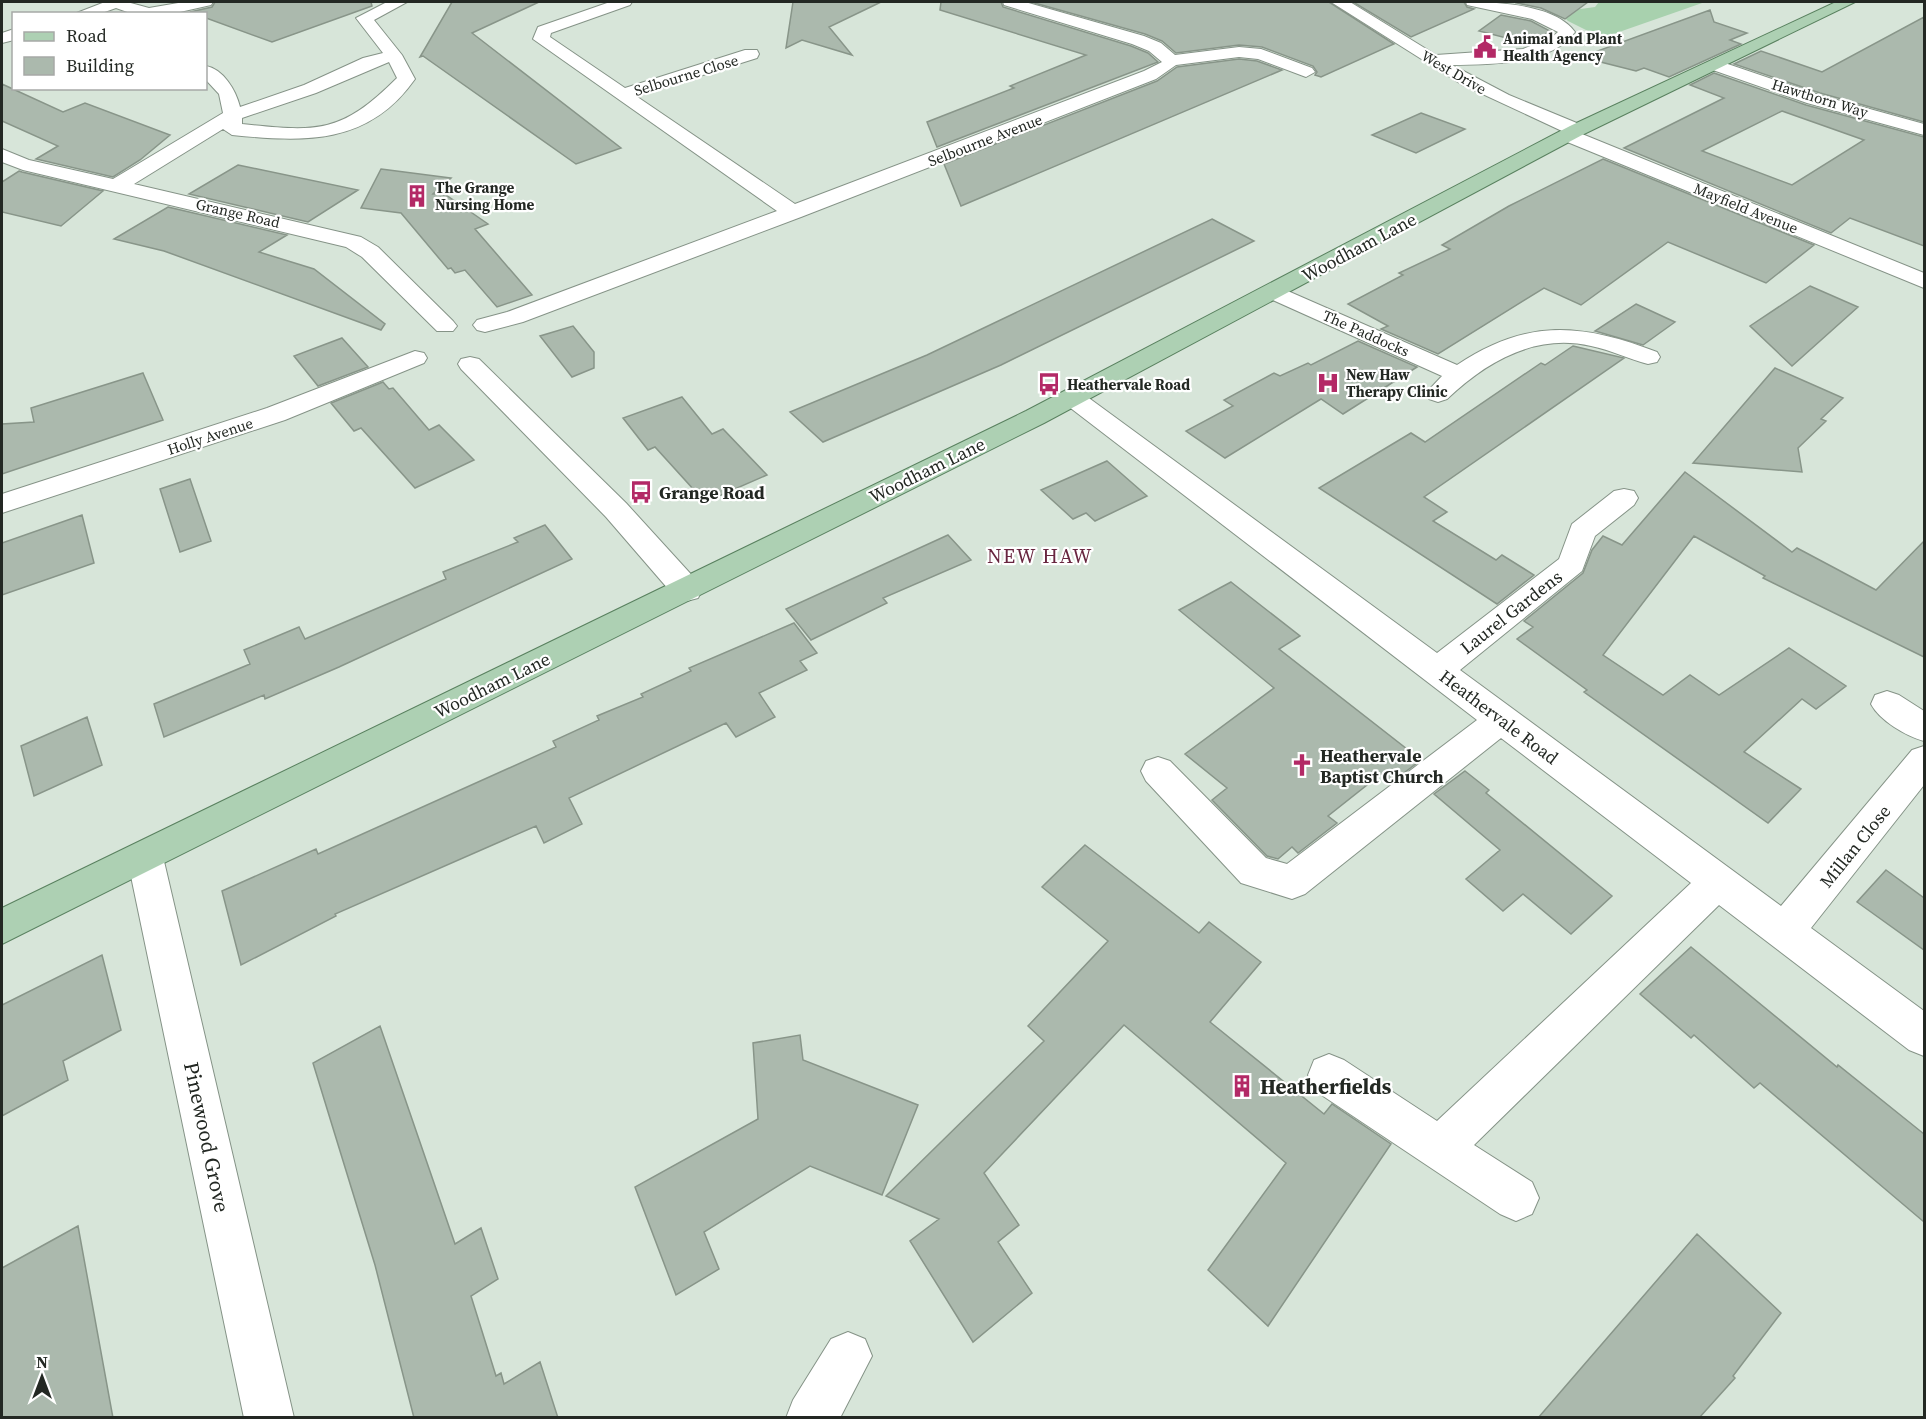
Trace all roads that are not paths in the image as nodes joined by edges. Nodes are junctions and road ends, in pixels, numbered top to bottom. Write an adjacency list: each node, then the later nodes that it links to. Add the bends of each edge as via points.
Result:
1 (117, 2): 9 (street); 10 (street)
2 (205, 2): 11 (street)
3 (399, 2): 12 (street, via 364,18)
4 (624, 2): 19 (street, via 556,24 540,35)
5 (1010, 2): 15 (street, via 1155,46)
6 (1339, 2): 14 (street, West Drive)
7 (1473, 2): 14 (street, via 1546,18 1562,24 1567,32 1550,45 1523,54)
8 (1847, 2): 16 (main road, Woodham Lane)
9 (88, 12)
10 (147, 12)
11 (155, 12)
12 (394, 55): 20 (street); 20 (street, via 406,79 371,113 332,131 289,134 232,129)
13 (752, 55): 19 (street, Selbourne Close)
14 (1432, 60): 22 (street, West Drive, via 1514,106)
15 (1171, 61): 18 (street, Selbourne Avenue, via 1239,52 1285,57); 27 (street, Selbourne Avenue, via 1150,75)
16 (1716, 64): 21 (street, Hawthorn Way, via 1813,99); 22 (main road, Woodham Lane)
17 (207, 72): 20 (street, via 228,92)
18 (1306, 72)
19 (622, 95): 27 (street)
20 (233, 115): 26 (street)
21 (1924, 130)
22 (1572, 132): 28 (street, Mayfield Avenue); 29 (main road, Woodham Lane)
23 (2, 155): 24 (street, Grange Road)
24 (29, 165): 25 (street); 26 (street, Grange Road)
25 (2, 179)
26 (118, 185): 30 (street, Grange Road, via 353,242 370,252)
27 (794, 213): 31 (street, Selbourne Avenue, via 515,318)
28 (1924, 281)
29 (1274, 292): 33 (street, The Paddocks); 35 (main road, Woodham Lane)
30 (446, 326): 31 (street, via 473,322); 31 (street, via 433,330 413,351)
31 (464, 354): 37 (street, Holly Avenue); 38 (street, via 616,510)
32 (1648, 357): 33 (street, via 1554,326)
33 (1458, 374): 34 (street)
34 (1438, 394)
35 (1073, 398): 38 (main road, Woodham Lane); 39 (street, Heathervale Road)
36 (1624, 498): 39 (street, Laurel Gardens, via 1582,531 1572,564)
37 (2, 504)
38 (687, 590): 45 (main road, Woodham Lane)
39 (1437, 670): 41 (street, Heathervale Road)
40 (1887, 704): 42 (street)
41 (1502, 719): 44 (street, via 1292,882 1254,871); 46 (street, Heathervale Road)
42 (1924, 728)
43 (1924, 760): 48 (street, Millan Close)
44 (1158, 771)
45 (145, 857): 47 (main road, Woodham Lane); 54 (street, Pinewood Grove)
46 (1718, 881): 48 (street, Heathervale Road); 51 (street)
47 (2, 927)
48 (1785, 931): 49 (street, Heathervale Road)
49 (1924, 1036)
50 (1329, 1075): 51 (street)
51 (1440, 1148): 52 (street)
52 (1515, 1198)
53 (848, 1356): 55 (street)
54 (269, 1418)
55 (811, 1418)

